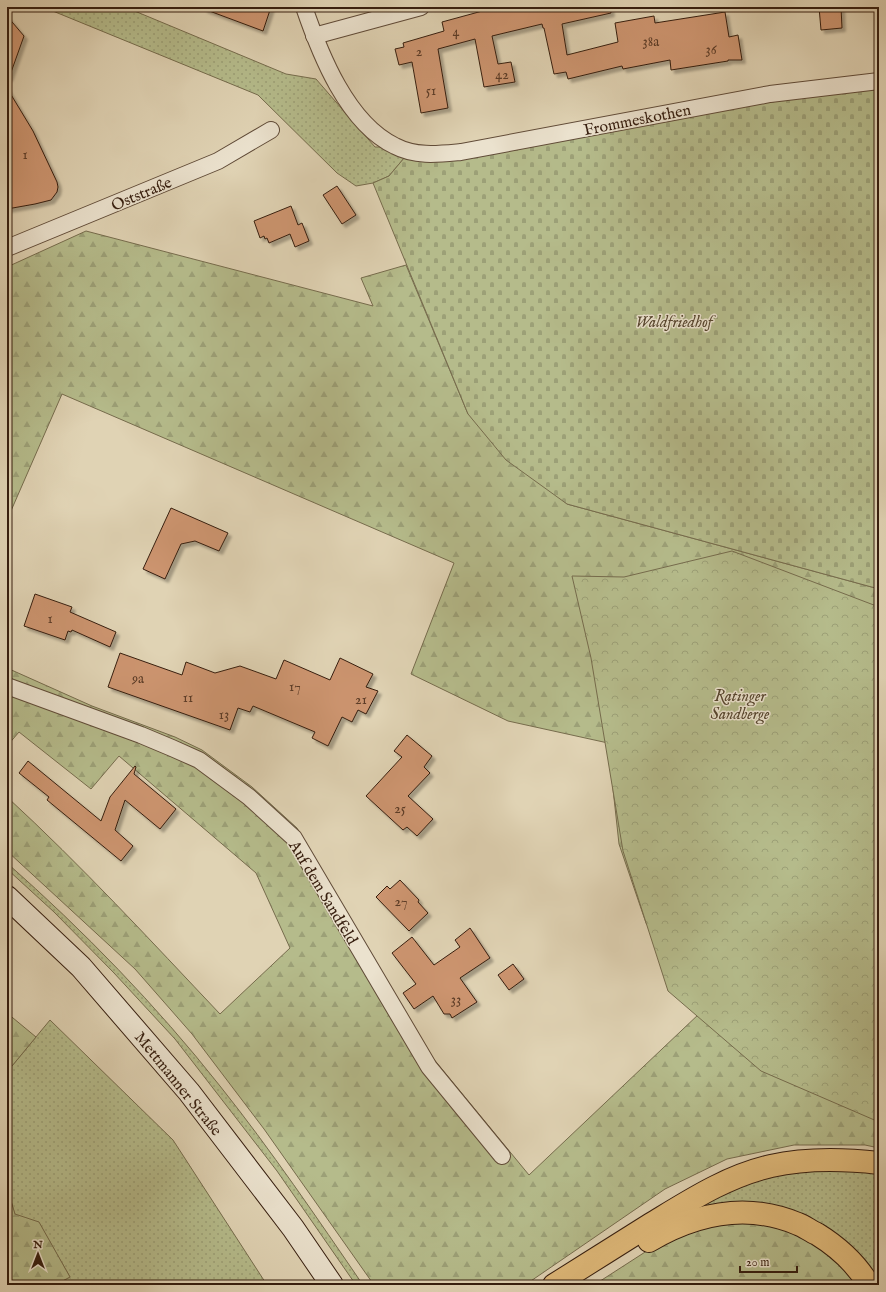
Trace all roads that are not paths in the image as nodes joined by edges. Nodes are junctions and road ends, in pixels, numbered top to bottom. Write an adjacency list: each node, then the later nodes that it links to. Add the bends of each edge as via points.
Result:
1 (304, 7): 3 (street)
2 (421, 7): 3 (street)
3 (314, 36): 4 (street, Frommeskothen, via 326,66 345,98 364,122 378,136 396,147 427,154 461,152 770,94)
4 (879, 81)
5 (272, 130): 6 (street, Oststraße, via 218,161)
6 (7, 248)
7 (7, 686): 9 (street, Auf dem Sandfeld, via 147,738 198,760 249,797 294,838 429,1067)
8 (7, 897): 11 (main road, Mettmanner Straße, via 81,967 189,1092 293,1228)
9 (502, 1156)
10 (879, 1163): 12 (highway, via 820,1160 770,1167 743,1175 700,1193)
11 (332, 1285)
12 (554, 1285)
13 (580, 1285): 14 (highway, via 667,1230 709,1216 740,1212 761,1213 799,1224 829,1242 850,1259)
14 (869, 1285)

